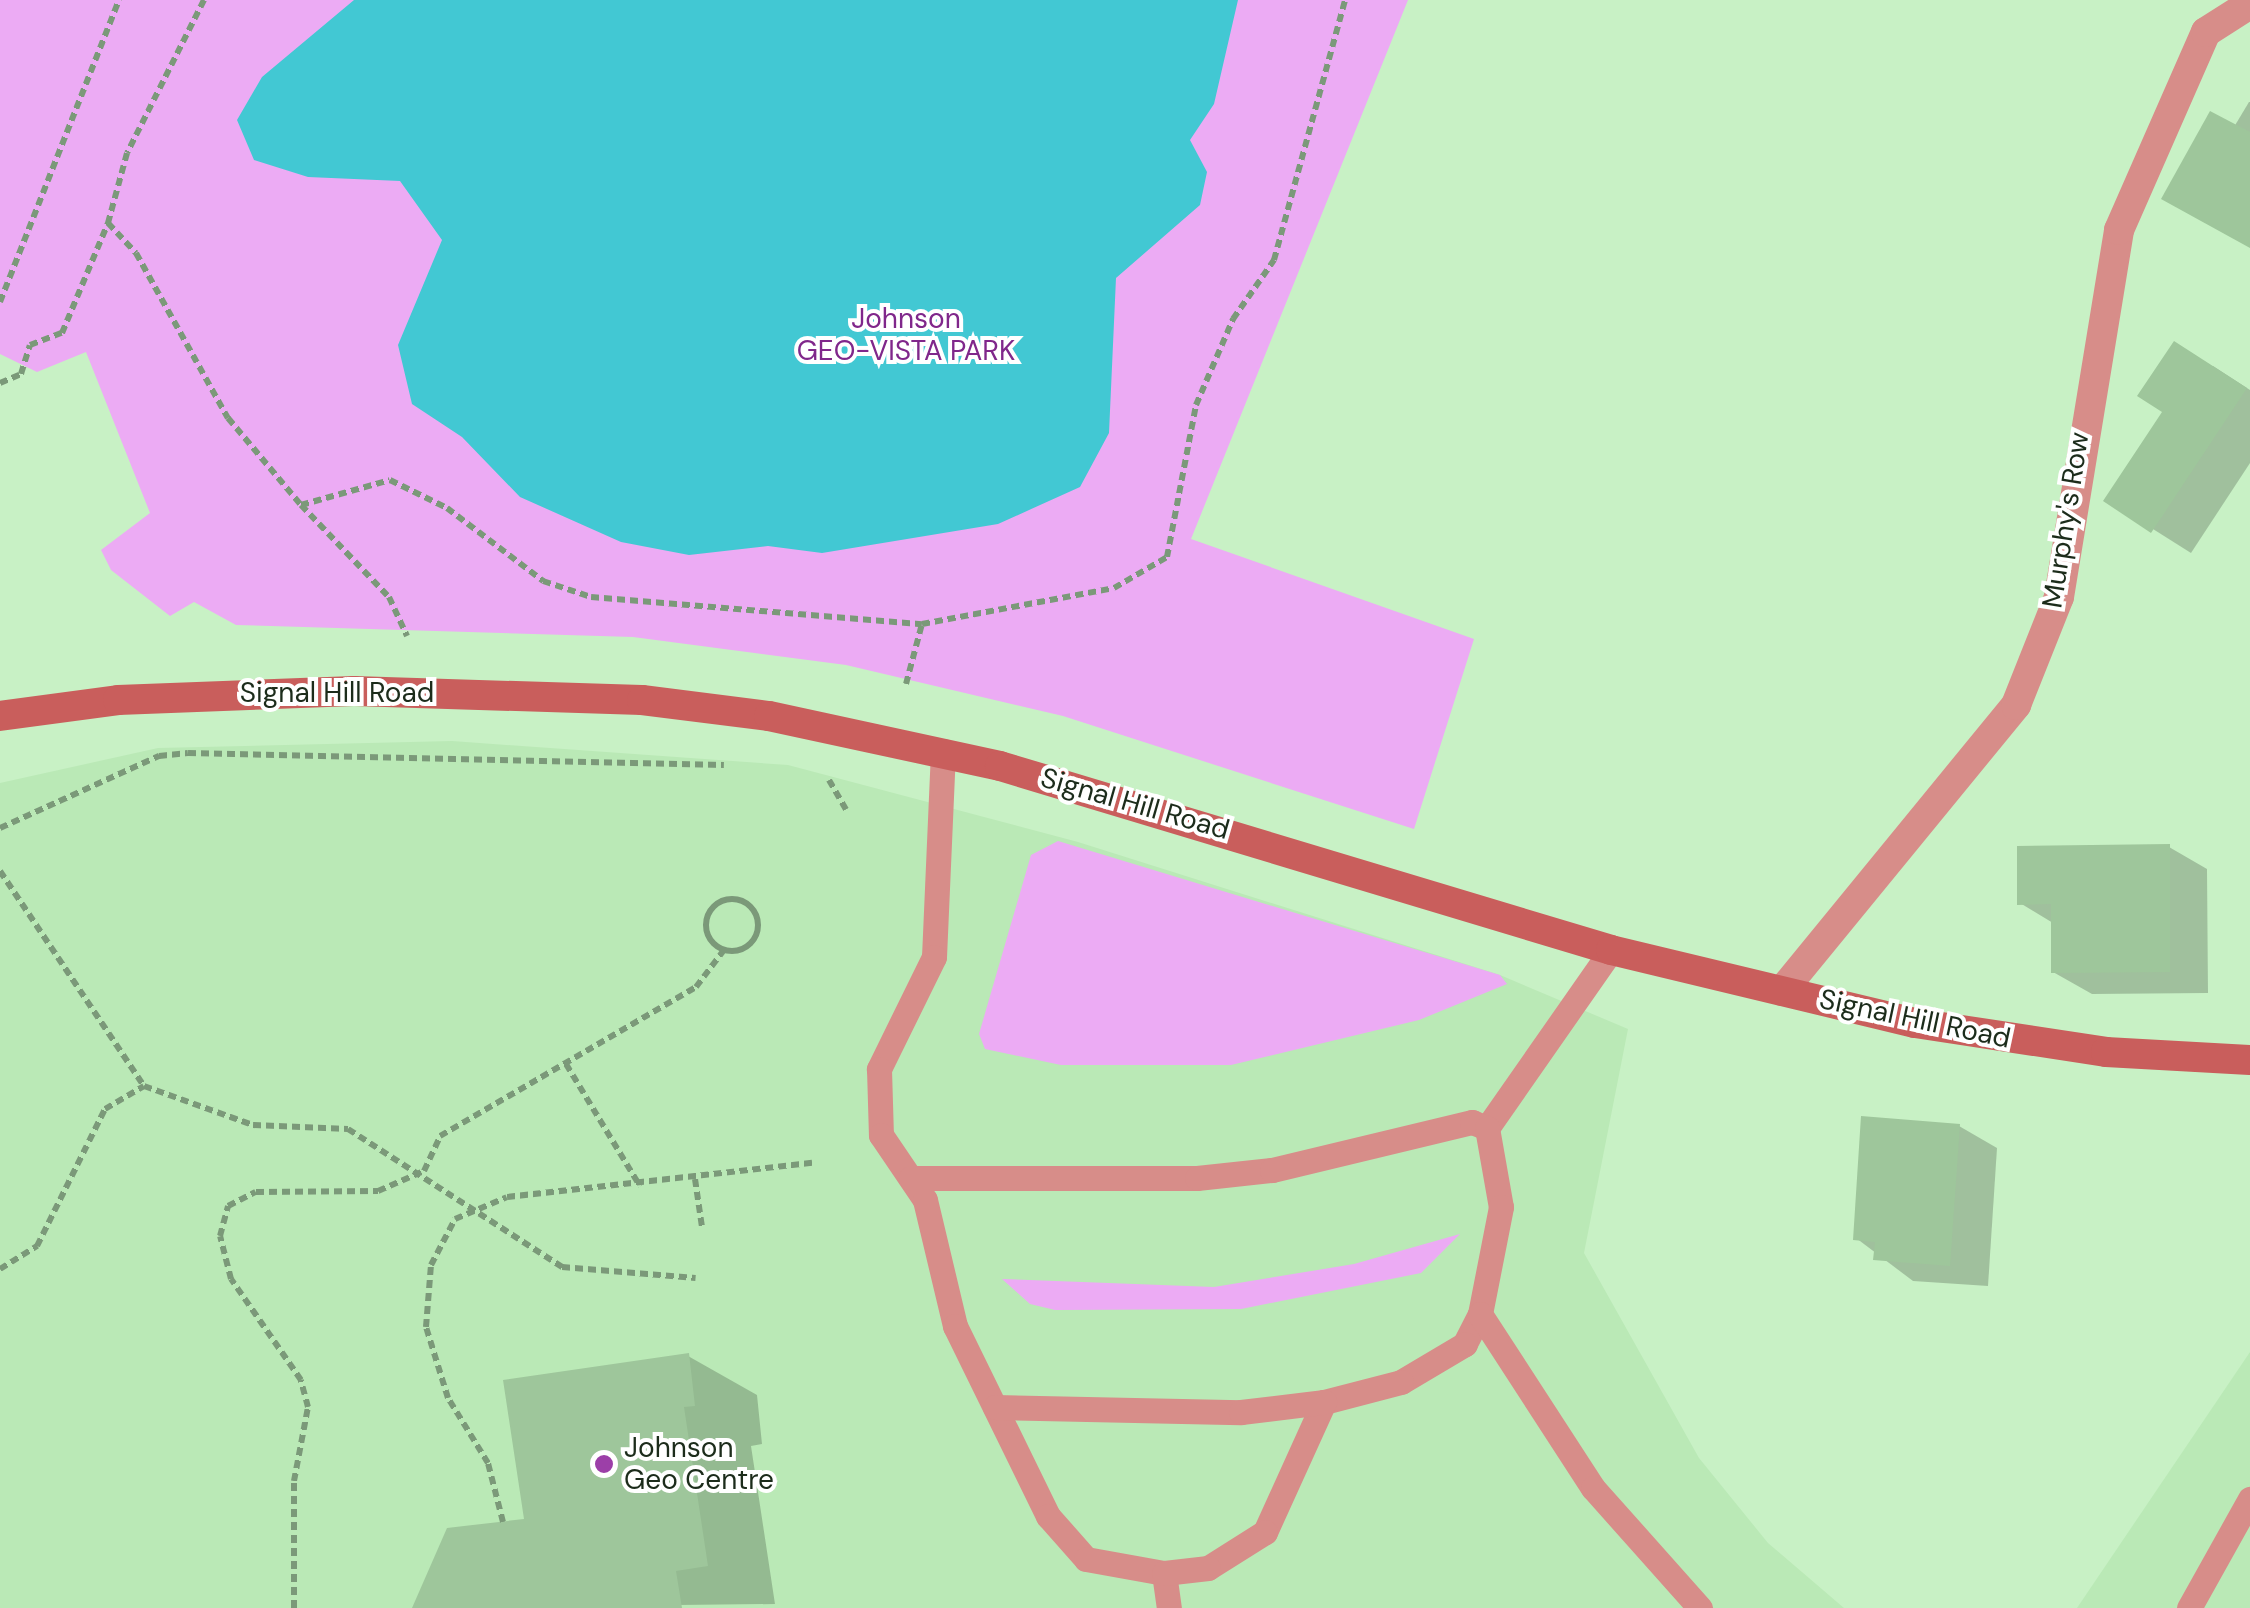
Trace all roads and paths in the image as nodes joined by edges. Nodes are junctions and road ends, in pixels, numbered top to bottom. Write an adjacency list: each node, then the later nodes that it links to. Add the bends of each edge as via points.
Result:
1 (119, 0): 6 (path)
2 (204, 0): 5 (path, via 127,153)
3 (1345, 0): 9 (path, via 1274,260 1233,319 1196,405 1166,557 1157,570 1114,588)
4 (2250, 4): 21 (street, Murphy's Row, via 2206,32 2119,230 2059,597 2016,705)
5 (108, 223): 7 (path, via 62,334 30,344 20,374); 8 (path, via 136,253 228,418)
6 (0, 302)
7 (0, 382)
8 (300, 505): 9 (path, via 390,480 448,508 543,581 591,597); 10 (path, via 389,597)
9 (922, 624): 11 (path)
10 (407, 636)
11 (906, 684)
12 (0, 716): 13 (street, Signal Hill Road, via 214,694 518,694 769,716)
13 (943, 752): 20 (street, Signal Hill Road); 28 (lane, via 934,957 880,1069 876,1102 881,1136)
14 (748, 766): 17 (path, via 188,753 158,756)
15 (811, 775): 16 (path, via 827,778)
16 (846, 810)
17 (0, 828)
18 (0, 872): 24 (path)
19 (724, 950): 19 (path, via 754,939 758,922 743,902 726,900 707,916 710,940); 23 (path, via 696,987)
20 (1611, 950): 21 (street, Signal Hill Road); 25 (lane)
21 (1782, 991): 22 (street, Signal Hill Road, via 2014,1040)
22 (2250, 1060)
23 (566, 1064): 27 (path, via 440,1136); 30 (path)
24 (144, 1086): 27 (path, via 253,1125 348,1129); 33 (path, via 105,1109 36,1246)
25 (1487, 1128): 28 (lane, via 1472,1122 1272,1170 1197,1178); 35 (lane, via 1502,1180)
26 (812, 1163): 29 (path)
27 (424, 1171): 31 (path); 41 (path, via 378,1190 256,1192 228,1206 220,1236 231,1279 301,1380 308,1407 294,1481)
28 (911, 1178): 37 (lane, via 935,1227 955,1326)
29 (695, 1179): 30 (path); 32 (path)
30 (640, 1186): 31 (path)
31 (475, 1206): 34 (path, via 562,1267); 39 (path, via 442,1236 426,1327 448,1398 488,1463)
32 (702, 1227)
33 (0, 1269)
34 (696, 1278)
35 (1480, 1314): 36 (lane, via 1465,1344 1438,1362); 43 (lane, via 1593,1488)
36 (1324, 1402): 37 (lane, via 1241,1412); 40 (lane, via 1265,1532 1208,1568)
37 (995, 1407): 40 (lane, via 1066,1541 1111,1568)
38 (2250, 1499): 44 (lane)
39 (503, 1522)
40 (1164, 1573): 42 (lane)
41 (294, 1608)
42 (1168, 1608)
43 (1700, 1608)
44 (2189, 1608)

